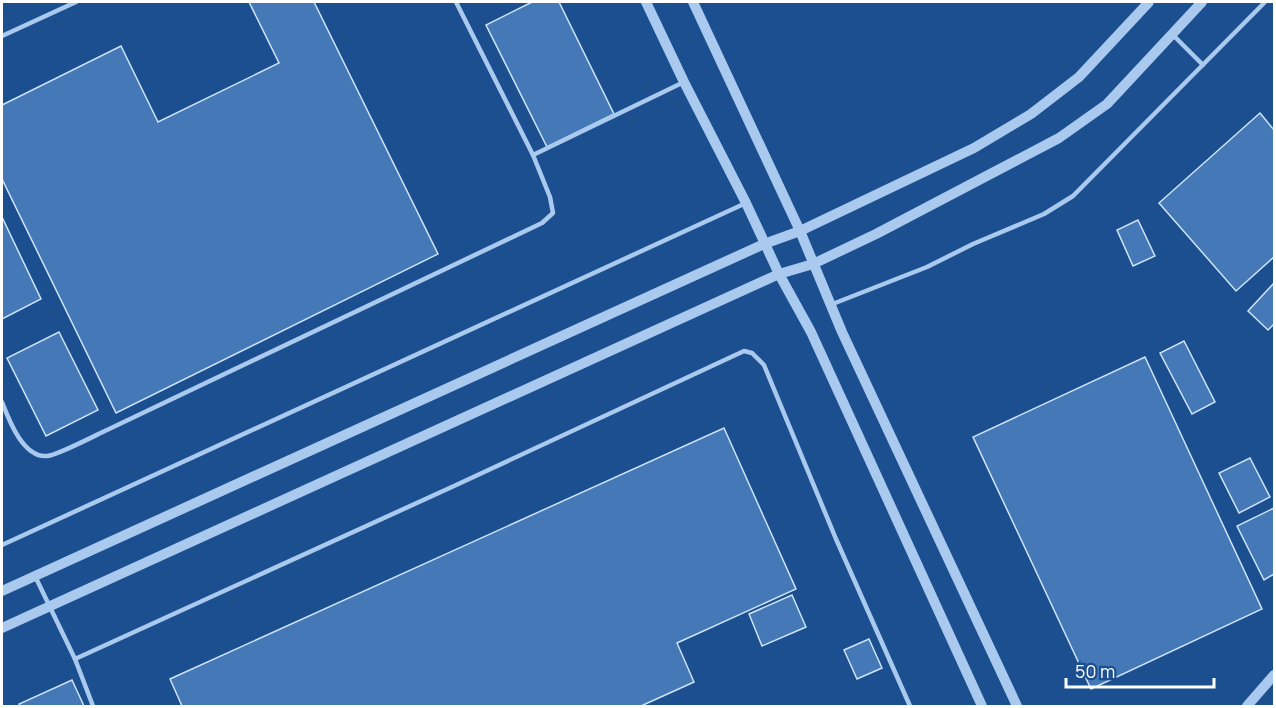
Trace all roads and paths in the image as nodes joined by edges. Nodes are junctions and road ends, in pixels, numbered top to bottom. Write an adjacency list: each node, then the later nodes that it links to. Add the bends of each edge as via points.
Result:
1 (76, 2): 9 (lane)
2 (456, 2): 12 (lane)
3 (646, 2): 11 (street)
4 (693, 2): 14 (street)
5 (1149, 2): 14 (street, via 1079,77 1031,114 974,148)
6 (1202, 2): 8 (street)
7 (1265, 2): 10 (lane)
8 (1172, 34): 10 (lane); 16 (street, via 1107,104 1059,138)
9 (2, 36)
10 (1203, 65): 18 (lane, via 1073,196 1044,214 927,267)
11 (684, 82): 12 (lane); 13 (street)
12 (533, 155): 19 (lane, via 553,213 542,223 107,430 47,456 31,452 16,434)
13 (746, 203): 15 (street); 20 (lane)
14 (800, 231): 15 (street); 16 (street)
15 (764, 244): 17 (street); 21 (street)
16 (813, 264): 17 (street); 18 (street)
17 (778, 274): 23 (street); 29 (street, via 811,332)
18 (830, 305): 30 (street)
19 (2, 402)
20 (2, 545)
21 (35, 576): 22 (street); 23 (lane)
22 (2, 591)
23 (51, 606): 24 (street); 25 (lane)
24 (2, 628)
25 (75, 659): 27 (lane); 28 (lane, via 744,351 764,365)
26 (1275, 675): 31 (street)
27 (93, 706)
28 (910, 706)
29 (982, 706)
30 (1017, 706)
31 (1247, 706)

